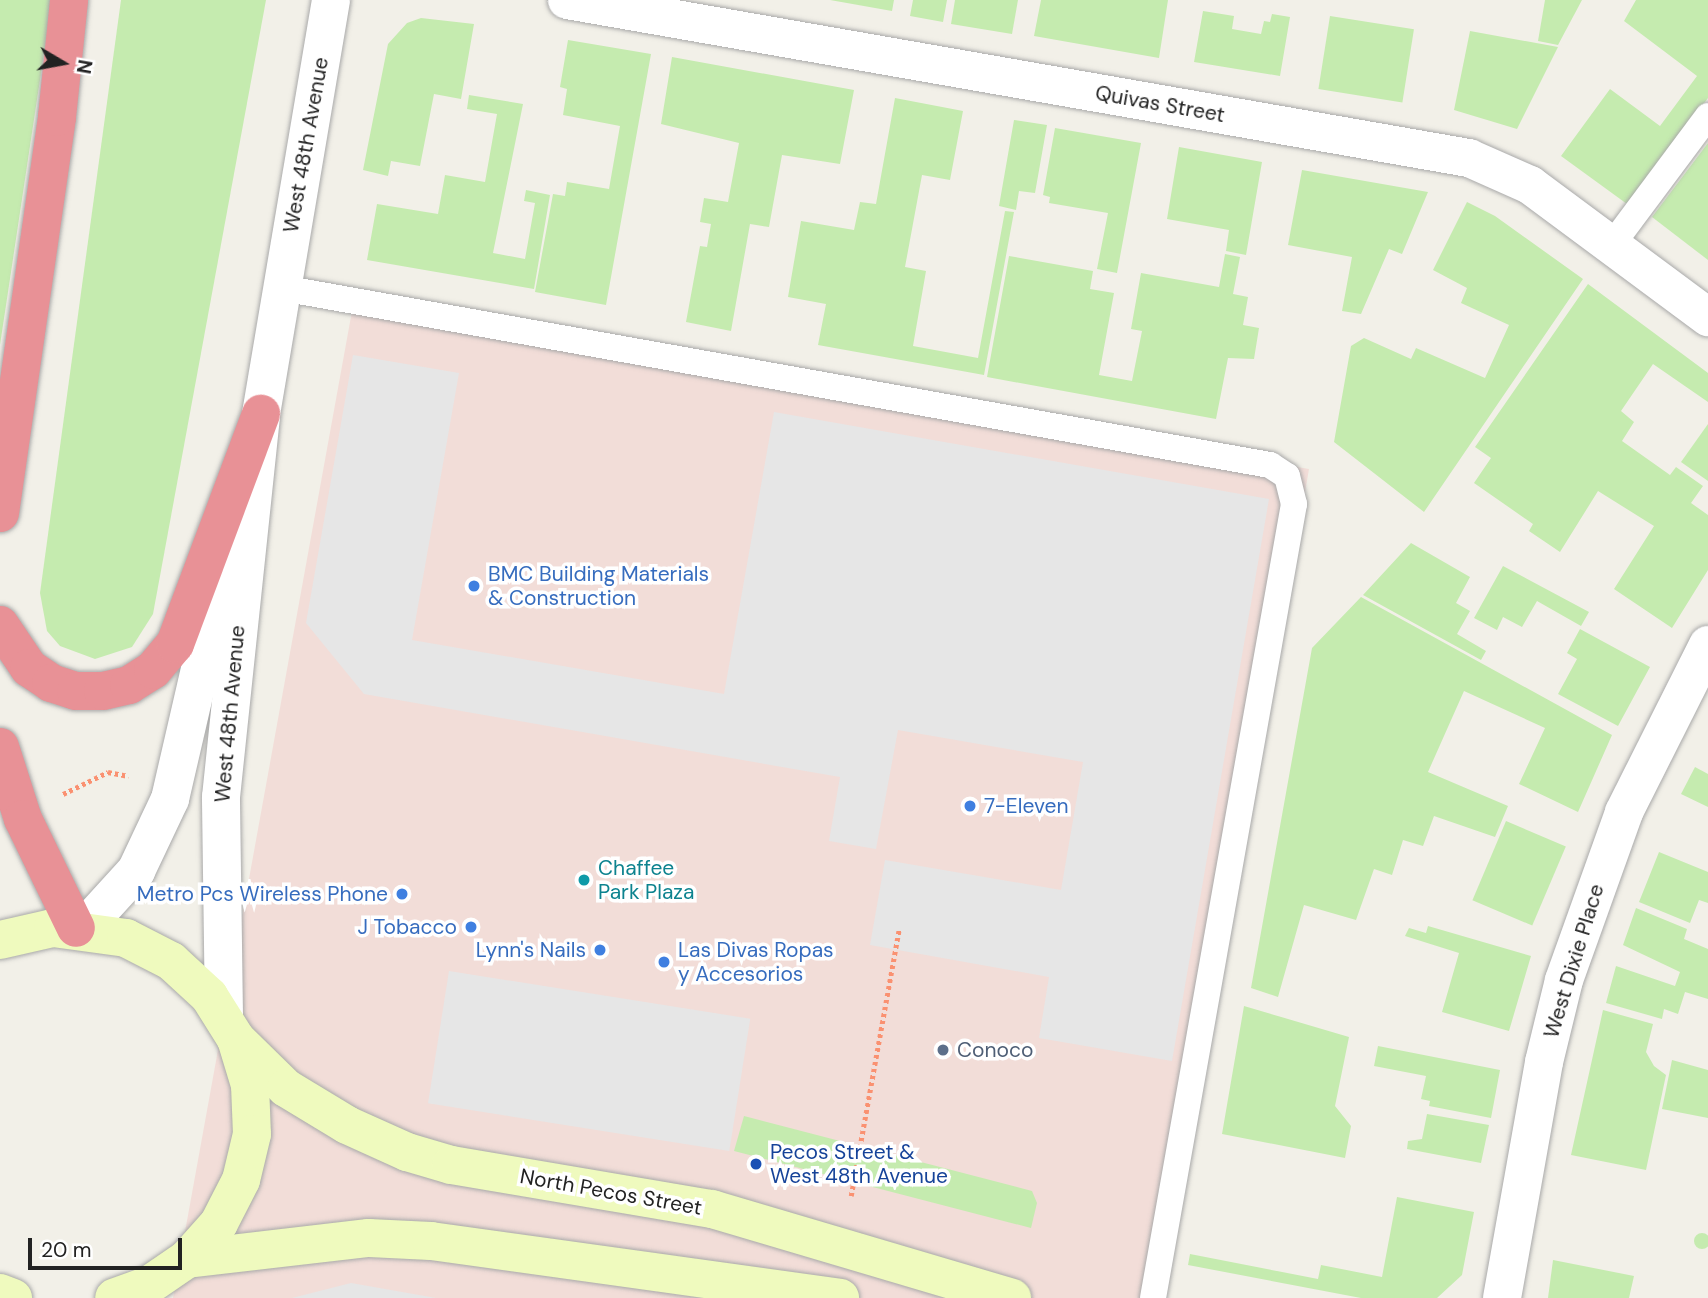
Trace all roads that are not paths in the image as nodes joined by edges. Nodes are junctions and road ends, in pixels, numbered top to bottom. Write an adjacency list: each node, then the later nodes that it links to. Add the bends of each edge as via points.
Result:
1 (69, 0): 9 (highway, via 57,117)
2 (331, 0): 6 (street, West 48th Avenue)
3 (567, 0): 5 (street, Quivas Street, via 1469,158 1530,185)
4 (1708, 116): 5 (lane)
5 (1611, 246): 7 (street, Quivas Street)
6 (282, 288): 8 (street, West 48th Avenue); 23 (lane, via 1270,465 1287,476 1294,504)
7 (1708, 317)
8 (261, 414): 10 (highway, via 175,644 153,670 129,685 76,691 51,683 29,668); 13 (street, West 48th Avenue, via 170,799 136,871); 15 (street, West 48th Avenue, via 221,797)
9 (0, 513)
10 (0, 625)
11 (1708, 645): 24 (street, West Dixie Place, via 1624,812 1564,980 1544,1062)
12 (0, 747): 13 (highway, via 23,819)
13 (79, 928): 14 (main road, North Pecos Street, via 16,933); 15 (main road, North Pecos Street, via 126,938 171,961)
14 (0, 940)
15 (230, 1028): 16 (main road, via 250,1085 251,1134 241,1180 219,1223); 22 (main road, North Pecos Street, via 286,1088 347,1125 407,1152 451,1165 712,1209)
16 (187, 1259): 17 (main road); 21 (main road, via 369,1238 431,1241)
17 (144, 1292): 20 (main road)
18 (0, 1293): 19 (main road)
19 (13, 1298)
20 (114, 1298)
21 (840, 1298)
22 (1012, 1298)
23 (1153, 1298)
24 (1502, 1298)

